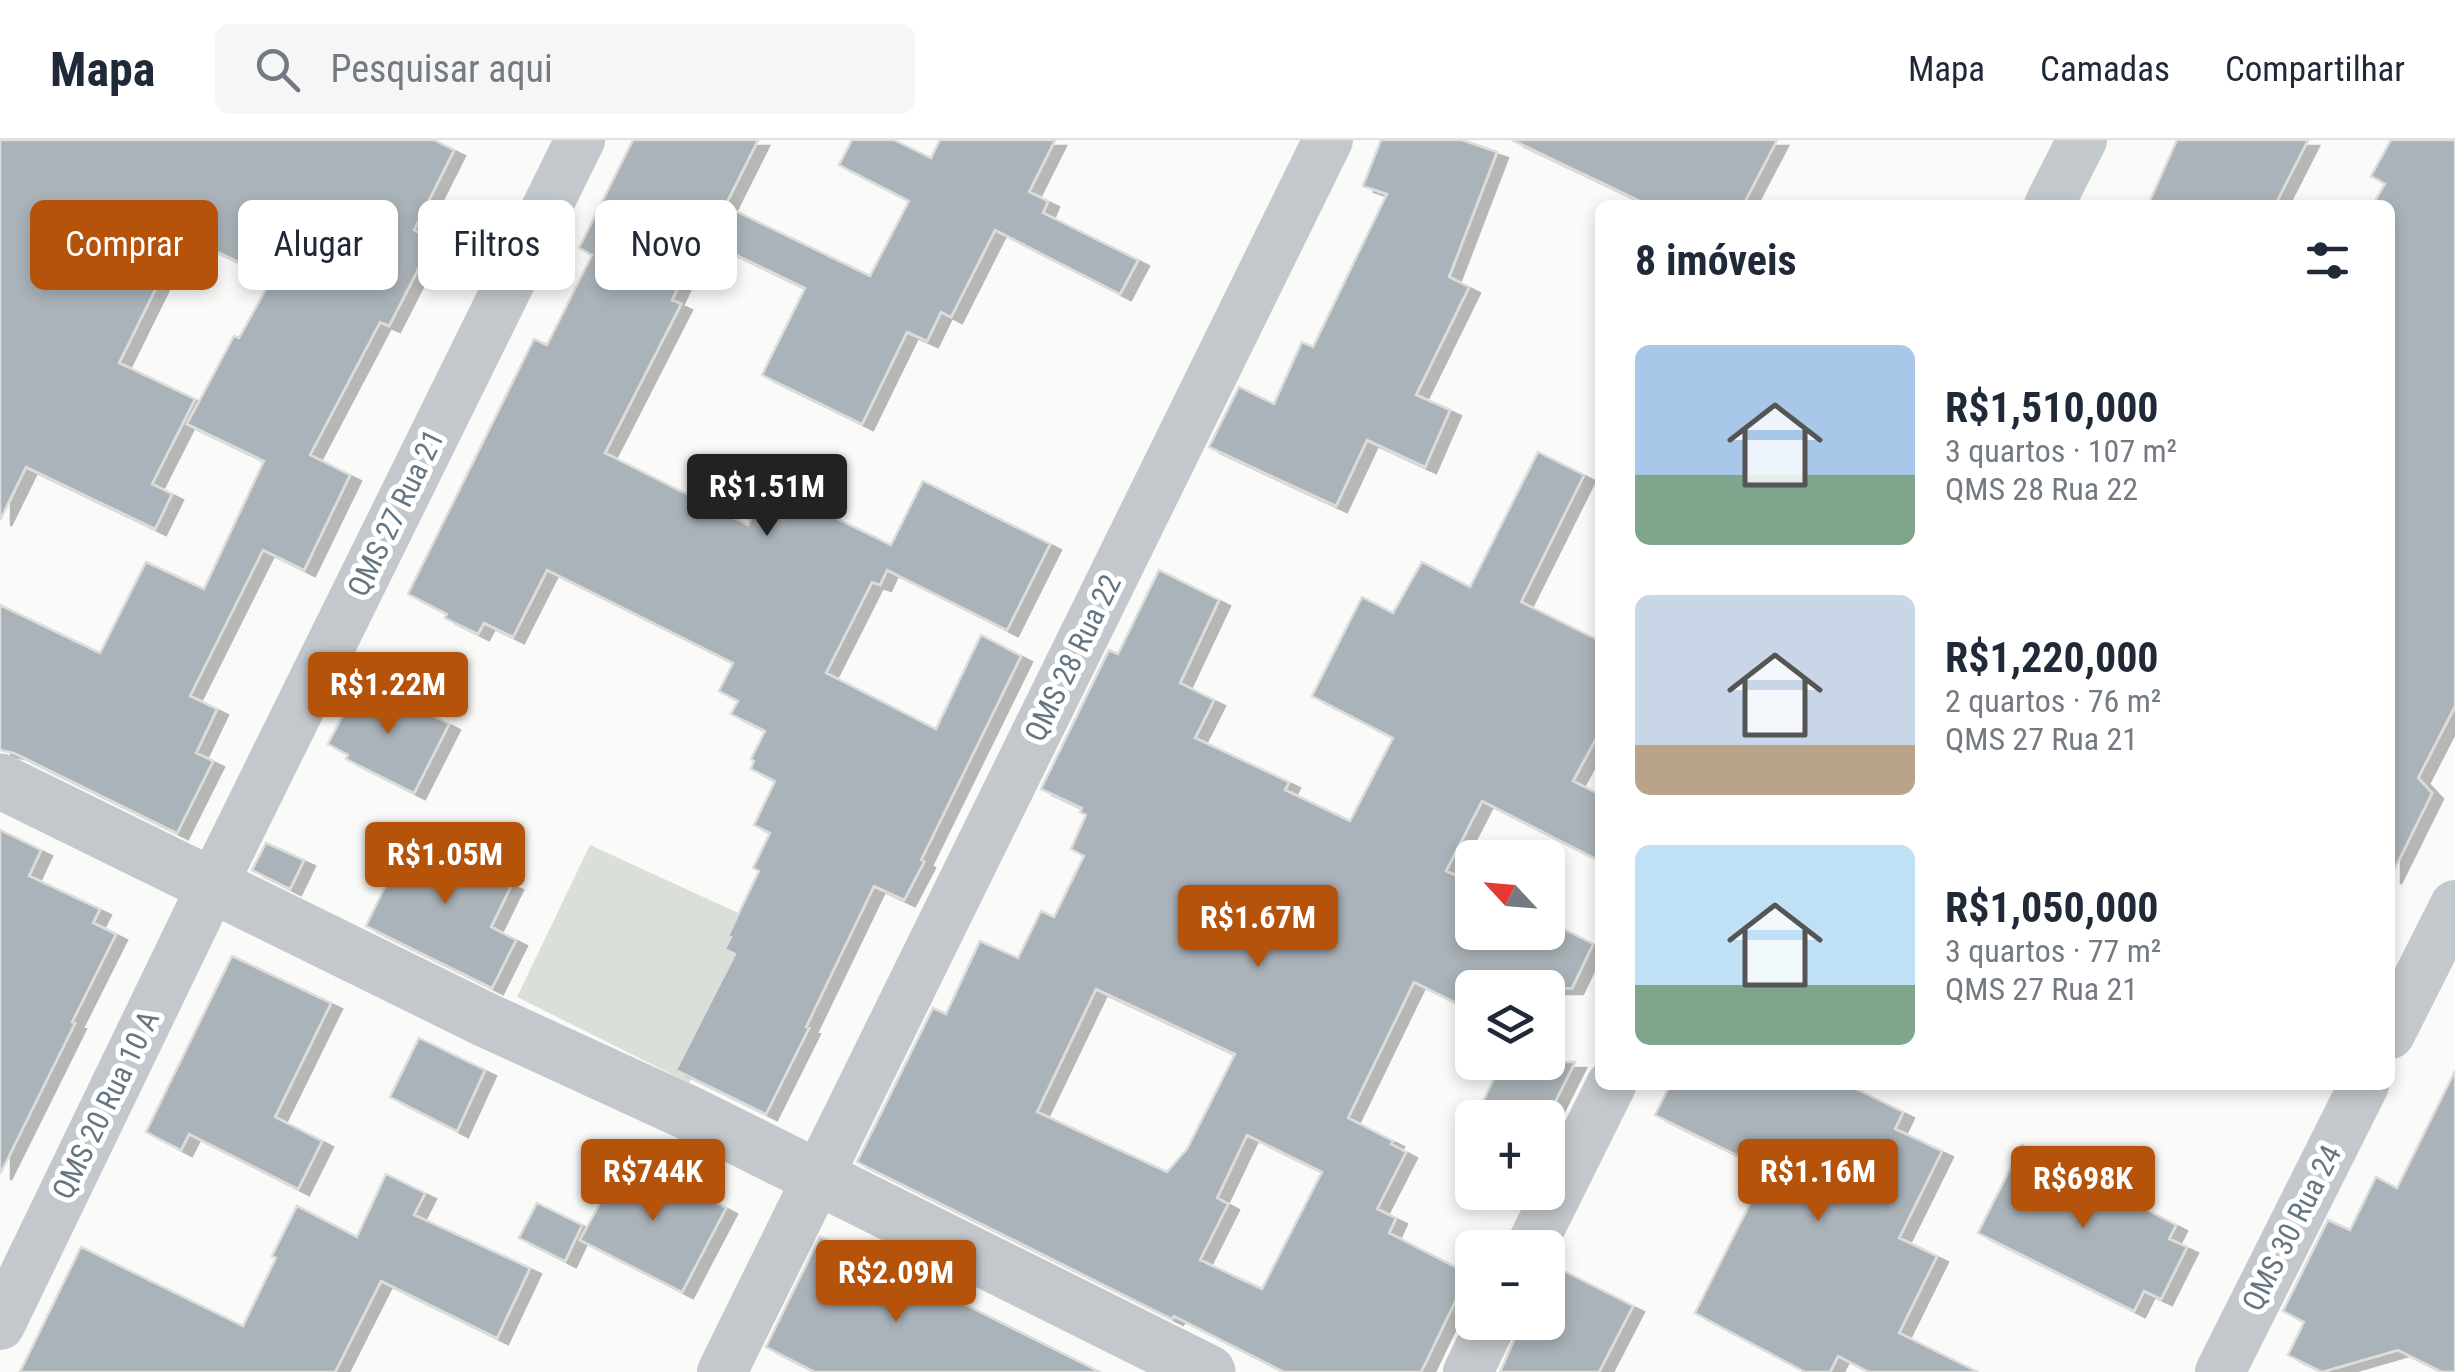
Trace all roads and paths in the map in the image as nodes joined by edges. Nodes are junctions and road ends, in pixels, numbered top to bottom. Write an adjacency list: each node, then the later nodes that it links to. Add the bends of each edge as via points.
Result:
1 (580, 140): 6 (street, QMS 27 Rua 21)
2 (1328, 140): 11 (street, QMS 28 Rua 22)
3 (2082, 140): 4 (street)
4 (2052, 200)
5 (0, 780): 6 (street)
6 (212, 886): 11 (street); 13 (street, QMS 20 Rua 10 A)
7 (2455, 904): 8 (street)
8 (2395, 1024)
9 (1609, 1090): 12 (street)
10 (2361, 1090): 18 (street, QMS 30 Rua 24)
11 (818, 1176): 15 (street, QMS 28 Rua 22); 16 (street)
12 (1539, 1230)
13 (0, 1325)
14 (1483, 1340): 17 (street)
15 (722, 1372)
16 (1208, 1372)
17 (1468, 1372)
18 (2220, 1372)

